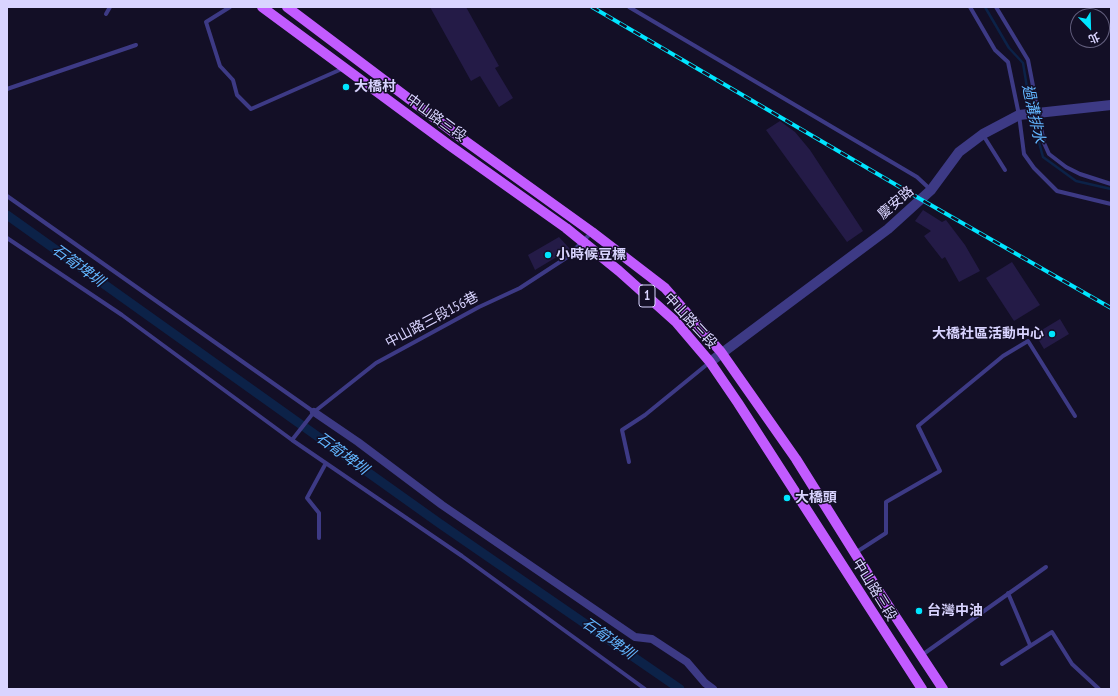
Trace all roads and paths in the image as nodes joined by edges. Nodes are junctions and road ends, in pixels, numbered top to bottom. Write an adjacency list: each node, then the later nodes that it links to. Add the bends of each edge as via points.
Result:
1 (110, 7): 8 (lane)
2 (230, 7): 10 (lane, via 206,22 220,66 233,80 237,95 250,109)
3 (262, 7): 10 (main road, 中山路三段 / 1)
4 (287, 7): 21 (main road, 中山路三段 / 1, via 457,135)
5 (629, 7): 18 (lane, via 917,177)
6 (970, 7): 14 (lane, via 995,50 1008,62)
7 (996, 7): 13 (lane, via 1028,60)
8 (106, 14)
9 (136, 44): 11 (lane)
10 (344, 68): 23 (main road, 中山路三段 / 1)
11 (7, 89)
12 (1111, 105): 13 (street, 慶安路)
13 (1037, 112): 14 (street, 慶安路); 17 (lane, via 1049,154 1080,174)
14 (1019, 115): 15 (street, 慶安路); 20 (lane, via 1024,154 1057,191)
15 (982, 134): 16 (lane); 18 (street, 慶安路, via 959,152)
16 (1005, 170)
17 (1111, 184)
18 (931, 190): 24 (street, 慶安路, via 888,229)
19 (7, 196): 26 (lane)
20 (1111, 204)
21 (592, 232): 23 (lane, 中山路三段156巷); 24 (main road, 中山路三段 / 1, via 665,288)
22 (7, 238): 28 (lane, via 122,315)
23 (584, 242): 25 (main road, 中山路三段 / 1, via 676,322); 26 (lane, 中山路三段156巷, via 566,258 520,288 478,307 376,363)
24 (721, 352): 25 (street, 慶安路); 32 (main road, 中山路三段 / 1, via 796,459)
25 (710, 362): 29 (lane, via 645,415 622,430); 40 (main road, 中山路三段 / 1)
26 (314, 412): 28 (lane, 中山路三段156巷); 39 (street, via 442,505 635,637 652,639 687,662)
27 (1075, 416): 32 (lane, via 1028,341 1003,356 918,426 940,471 886,502 886,533)
28 (292, 440): 30 (lane)
29 (629, 462)
30 (326, 463): 31 (lane, via 307,498 319,513); 38 (lane, via 462,556)
31 (319, 538)
32 (855, 553): 36 (main road, 中山路三段 / 1)
33 (1046, 567): 34 (lane)
34 (1008, 593): 35 (lane); 36 (lane)
35 (1030, 645): 37 (lane); 42 (lane, via 1052,632 1072,664)
36 (920, 656): 41 (main road, 中山路三段 / 1)
37 (1002, 664)
38 (645, 689)
39 (713, 689)
40 (922, 689)
41 (943, 689)
42 (1099, 689)

